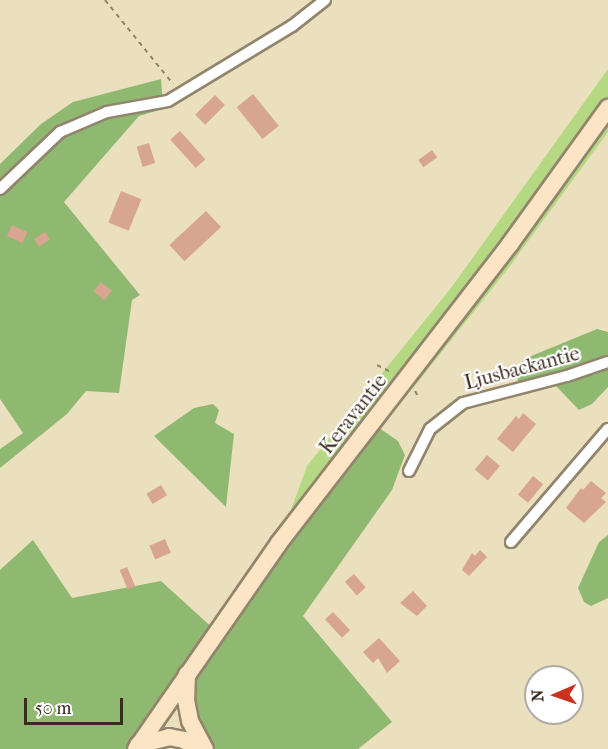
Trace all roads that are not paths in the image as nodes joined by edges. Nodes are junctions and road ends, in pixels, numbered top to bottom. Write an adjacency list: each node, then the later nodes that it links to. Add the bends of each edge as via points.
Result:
1 (325, 0): 3 (street, via 292,26 180,94 157,104 82,120 60,132)
2 (608, 108): 8 (main road, Keravantie, via 503,253 279,543)
3 (0, 189)
4 (608, 362): 6 (street, Ljusbackantie, via 462,403 430,429)
5 (608, 429): 7 (street)
6 (409, 471)
7 (511, 542)
8 (187, 673): 9 (main road, Keravantie); 11 (main road, via 188,711)
9 (137, 747): 10 (main road, via 169,737)
10 (198, 749)
11 (205, 749)

